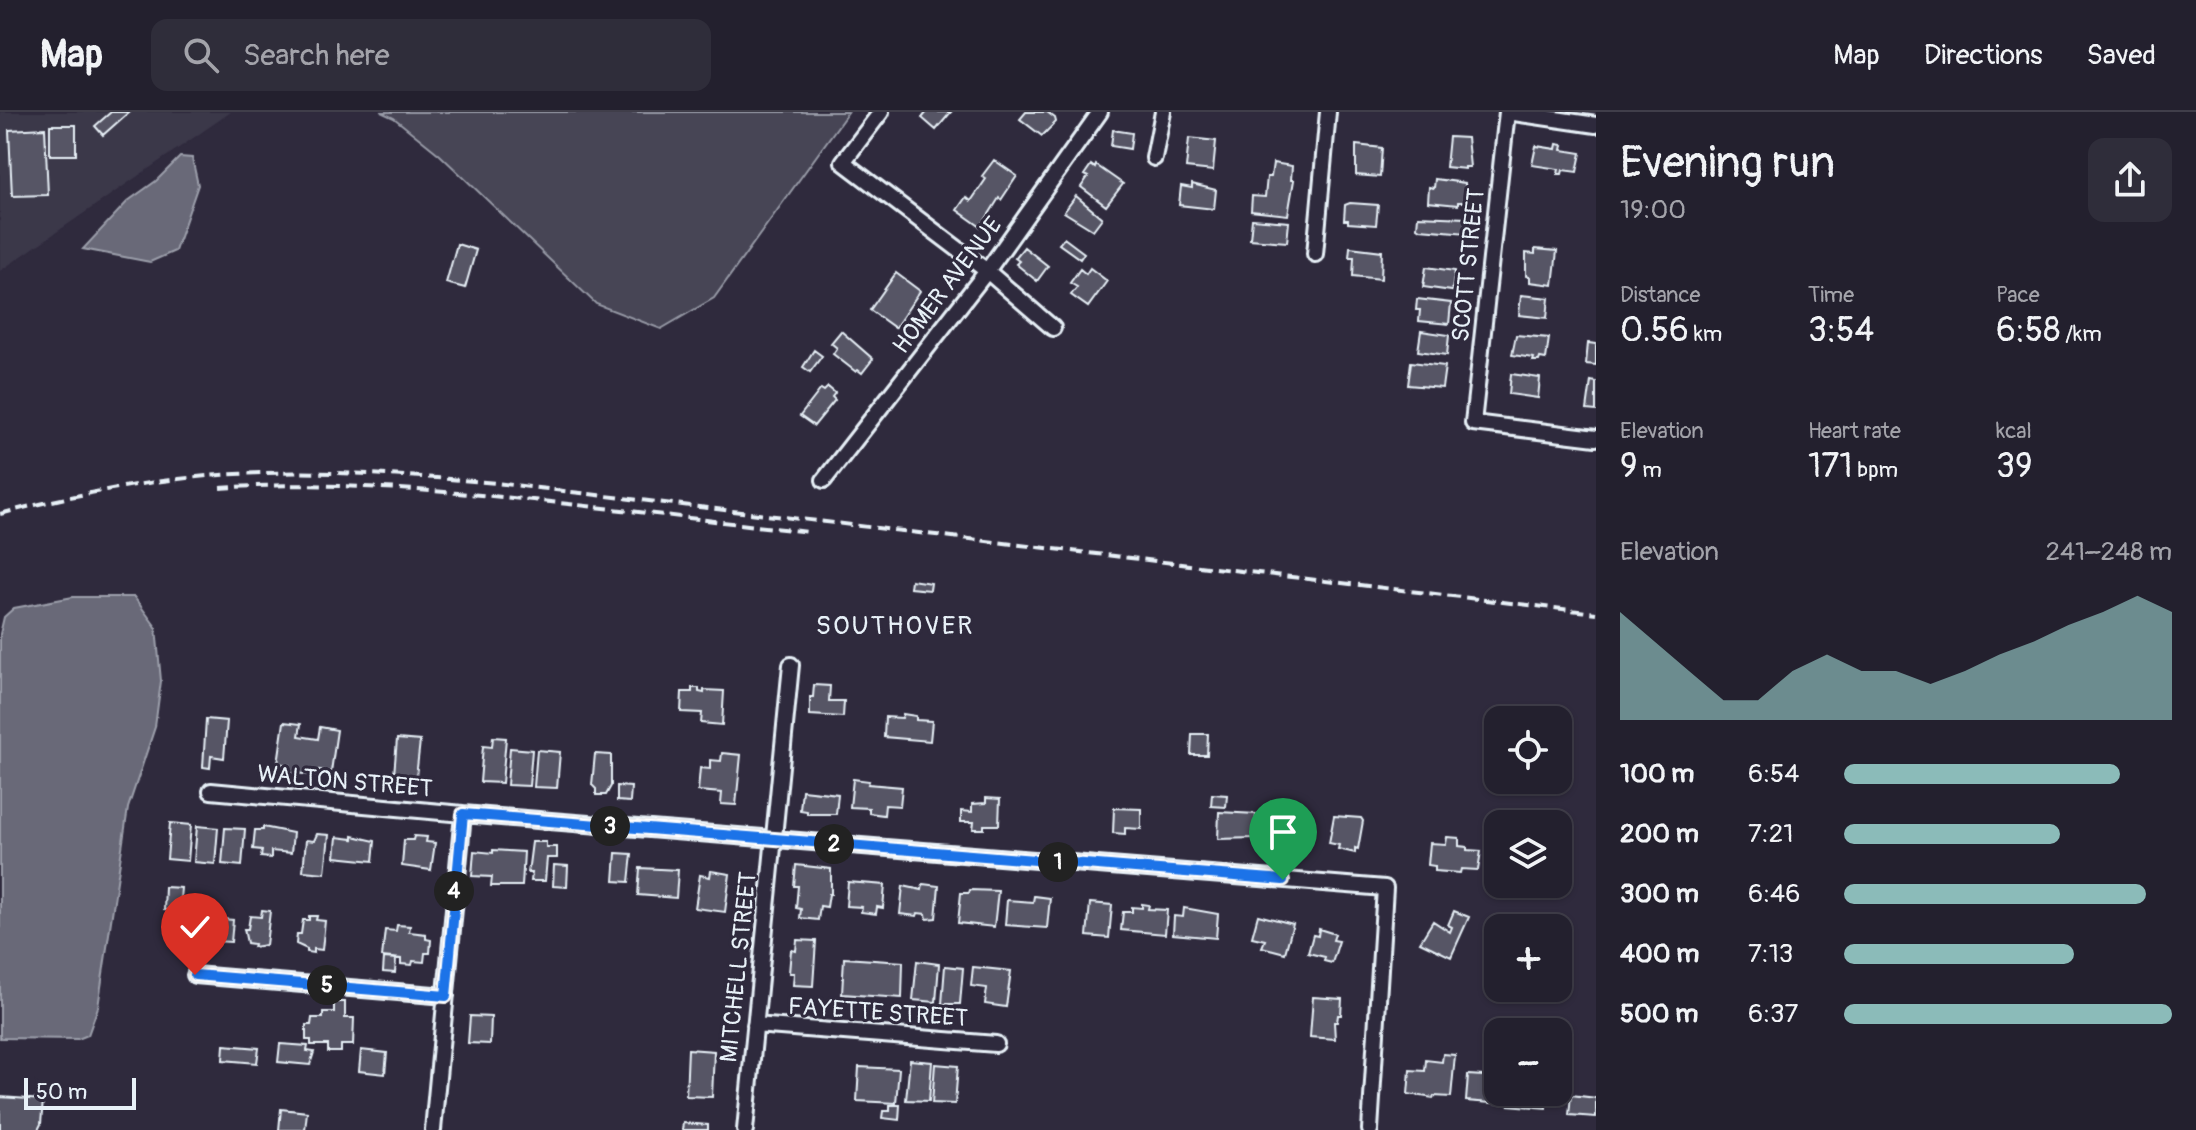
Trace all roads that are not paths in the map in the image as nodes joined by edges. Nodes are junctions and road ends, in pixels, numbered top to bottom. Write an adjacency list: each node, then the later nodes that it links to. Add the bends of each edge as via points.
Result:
1 (881, 112): 9 (street, via 843,162)
2 (1100, 112): 9 (street, HOMER AVENUE)
3 (1163, 112): 7 (street)
4 (1328, 112): 8 (street)
5 (1507, 112): 6 (street); 11 (street, SCOTT STREET, via 1473,423)
6 (1596, 125)
7 (1154, 158)
8 (1315, 254)
9 (987, 271): 10 (street); 12 (street, HOMER AVENUE)
10 (1053, 328)
11 (1596, 438)
12 (824, 480)
13 (791, 665): 16 (street, MITCHELL STREET)
14 (211, 791): 15 (street, WALTON STREET)
15 (463, 814): 16 (street, WALTON STREET); 18 (street)
16 (773, 839): 19 (street, MITCHELL STREET); 23 (street, WALTON STREET, via 1385,888)
17 (195, 975): 18 (street)
18 (446, 996): 21 (street)
19 (755, 1025): 20 (street, FAYETTE STREET); 22 (street, MITCHELL STREET)
20 (996, 1044)
21 (433, 1130)
22 (745, 1130)
23 (1370, 1130)

